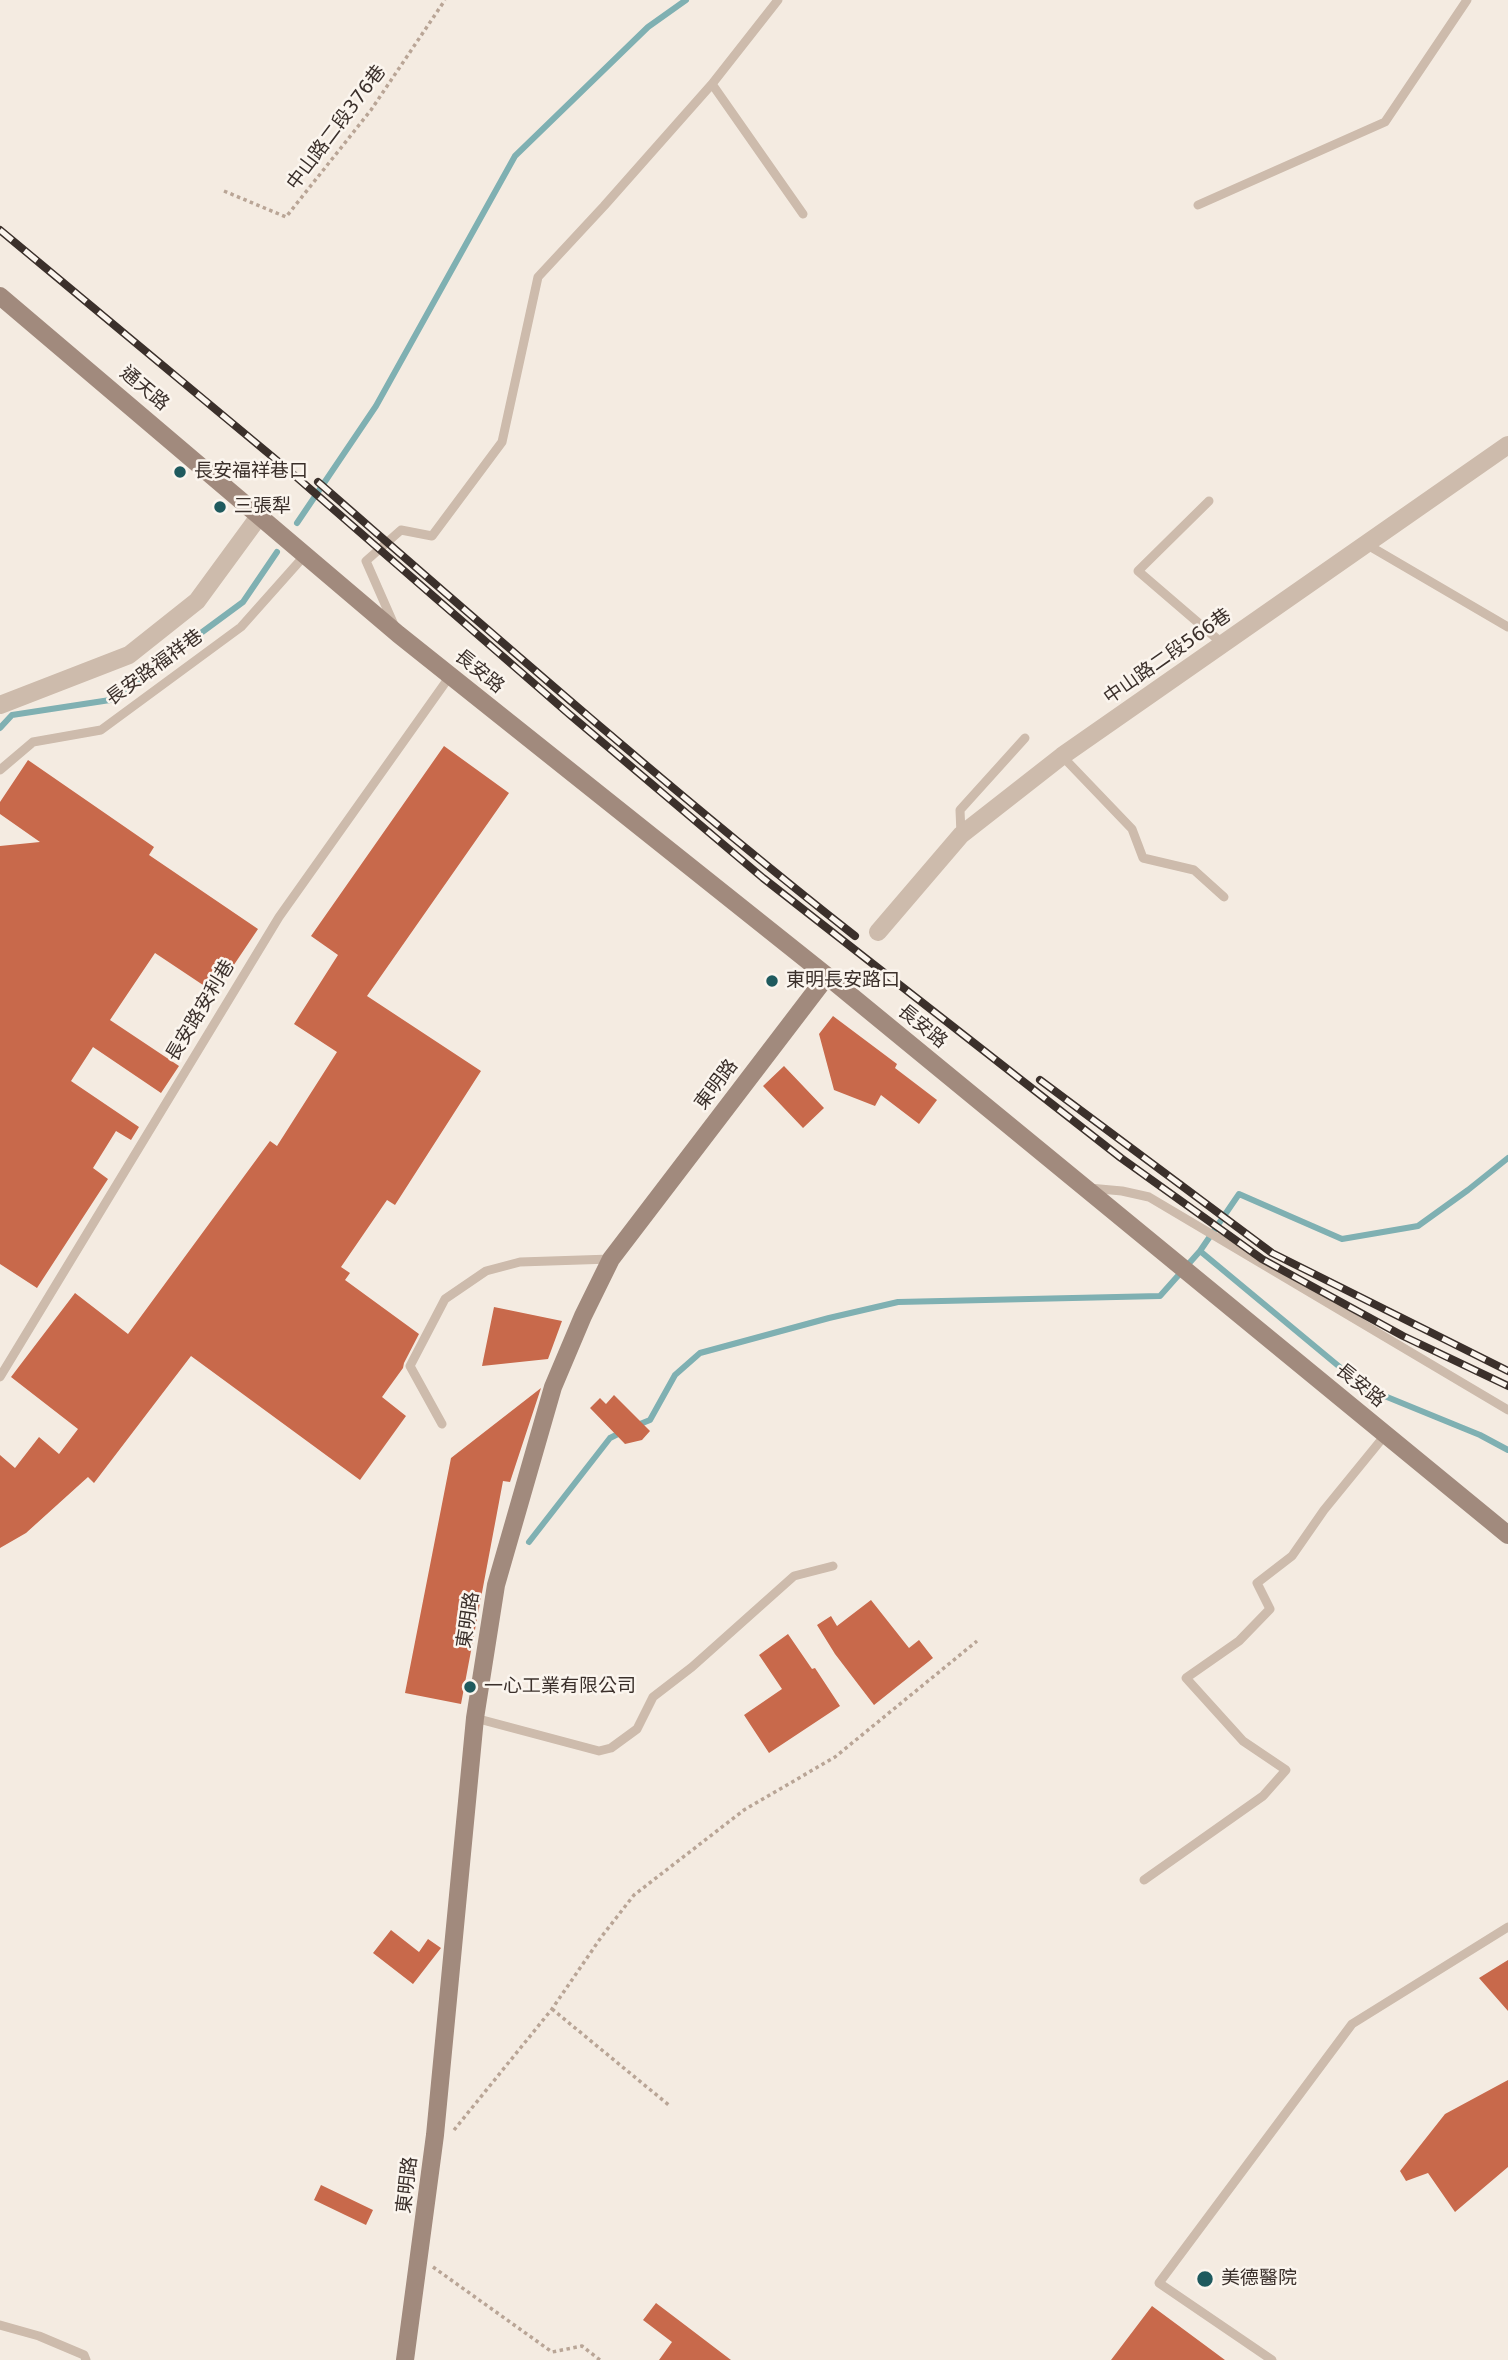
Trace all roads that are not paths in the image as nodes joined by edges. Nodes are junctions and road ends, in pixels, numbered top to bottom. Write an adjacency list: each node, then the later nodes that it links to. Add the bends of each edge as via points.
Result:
1 (778, 0): 3 (lane)
2 (1467, 0): 4 (lane, via 1385,122)
3 (712, 83): 5 (lane); 13 (lane, via 538,277 502,442 432,536 401,530 366,561)
4 (1198, 205)
5 (803, 214)
6 (0, 296): 9 (main road, 通天路)
7 (1508, 446): 10 (street, 中山路二段566巷)
8 (1209, 501): 14 (lane, via 1138,571)
9 (260, 515): 11 (main road, 通天路); 16 (street, via 197,601 128,655)
10 (1366, 544): 12 (lane); 14 (street, 中山路二段566巷)
11 (307, 554): 13 (main road, 長安路); 19 (lane, 長安路福祥巷, via 241,627 101,730 33,742)
12 (1508, 626)
13 (398, 634): 15 (main road, 長安路)
14 (1223, 644): 18 (street, 中山路二段566巷)
15 (450, 676): 23 (main road, 長安路); 26 (lane, 長安路安利巷, via 279,918)
16 (0, 705)
17 (1025, 738): 20 (lane, via 960,810)
18 (1062, 756): 20 (street, 中山路二段566巷); 21 (lane, via 1132,829 1143,858 1194,870)
19 (0, 770)
20 (961, 835): 22 (street, 中山路二段566巷)
21 (1224, 897)
22 (878, 932)
23 (827, 976): 24 (main road, 長安路); 25 (main road, 東明路)
24 (1084, 1188): 27 (lane, via 1149,1197); 29 (main road, 長安路)
25 (611, 1259): 28 (lane, via 520,1262 486,1271 445,1299 410,1367); 32 (main road, 東明路, via 553,1387 496,1585)
26 (0, 1377)
27 (1508, 1410)
28 (442, 1424)
29 (1386, 1434): 30 (main road, 長安路); 33 (lane, via 1292,1556 1257,1583 1270,1609 1239,1641 1186,1678 1243,1741 1286,1770 1263,1796)
30 (1508, 1535)
31 (833, 1566): 32 (lane, via 794,1576 653,1697 637,1729 611,1748 599,1751)
32 (475, 1718): 37 (main road, 東明路, via 435,2135)
33 (1144, 1881)
34 (1508, 1927): 38 (lane, via 1352,2024 1159,2283)
35 (0, 2325): 36 (lane, via 40,2336 84,2355)
36 (86, 2360)
37 (405, 2360)
38 (1272, 2360)

